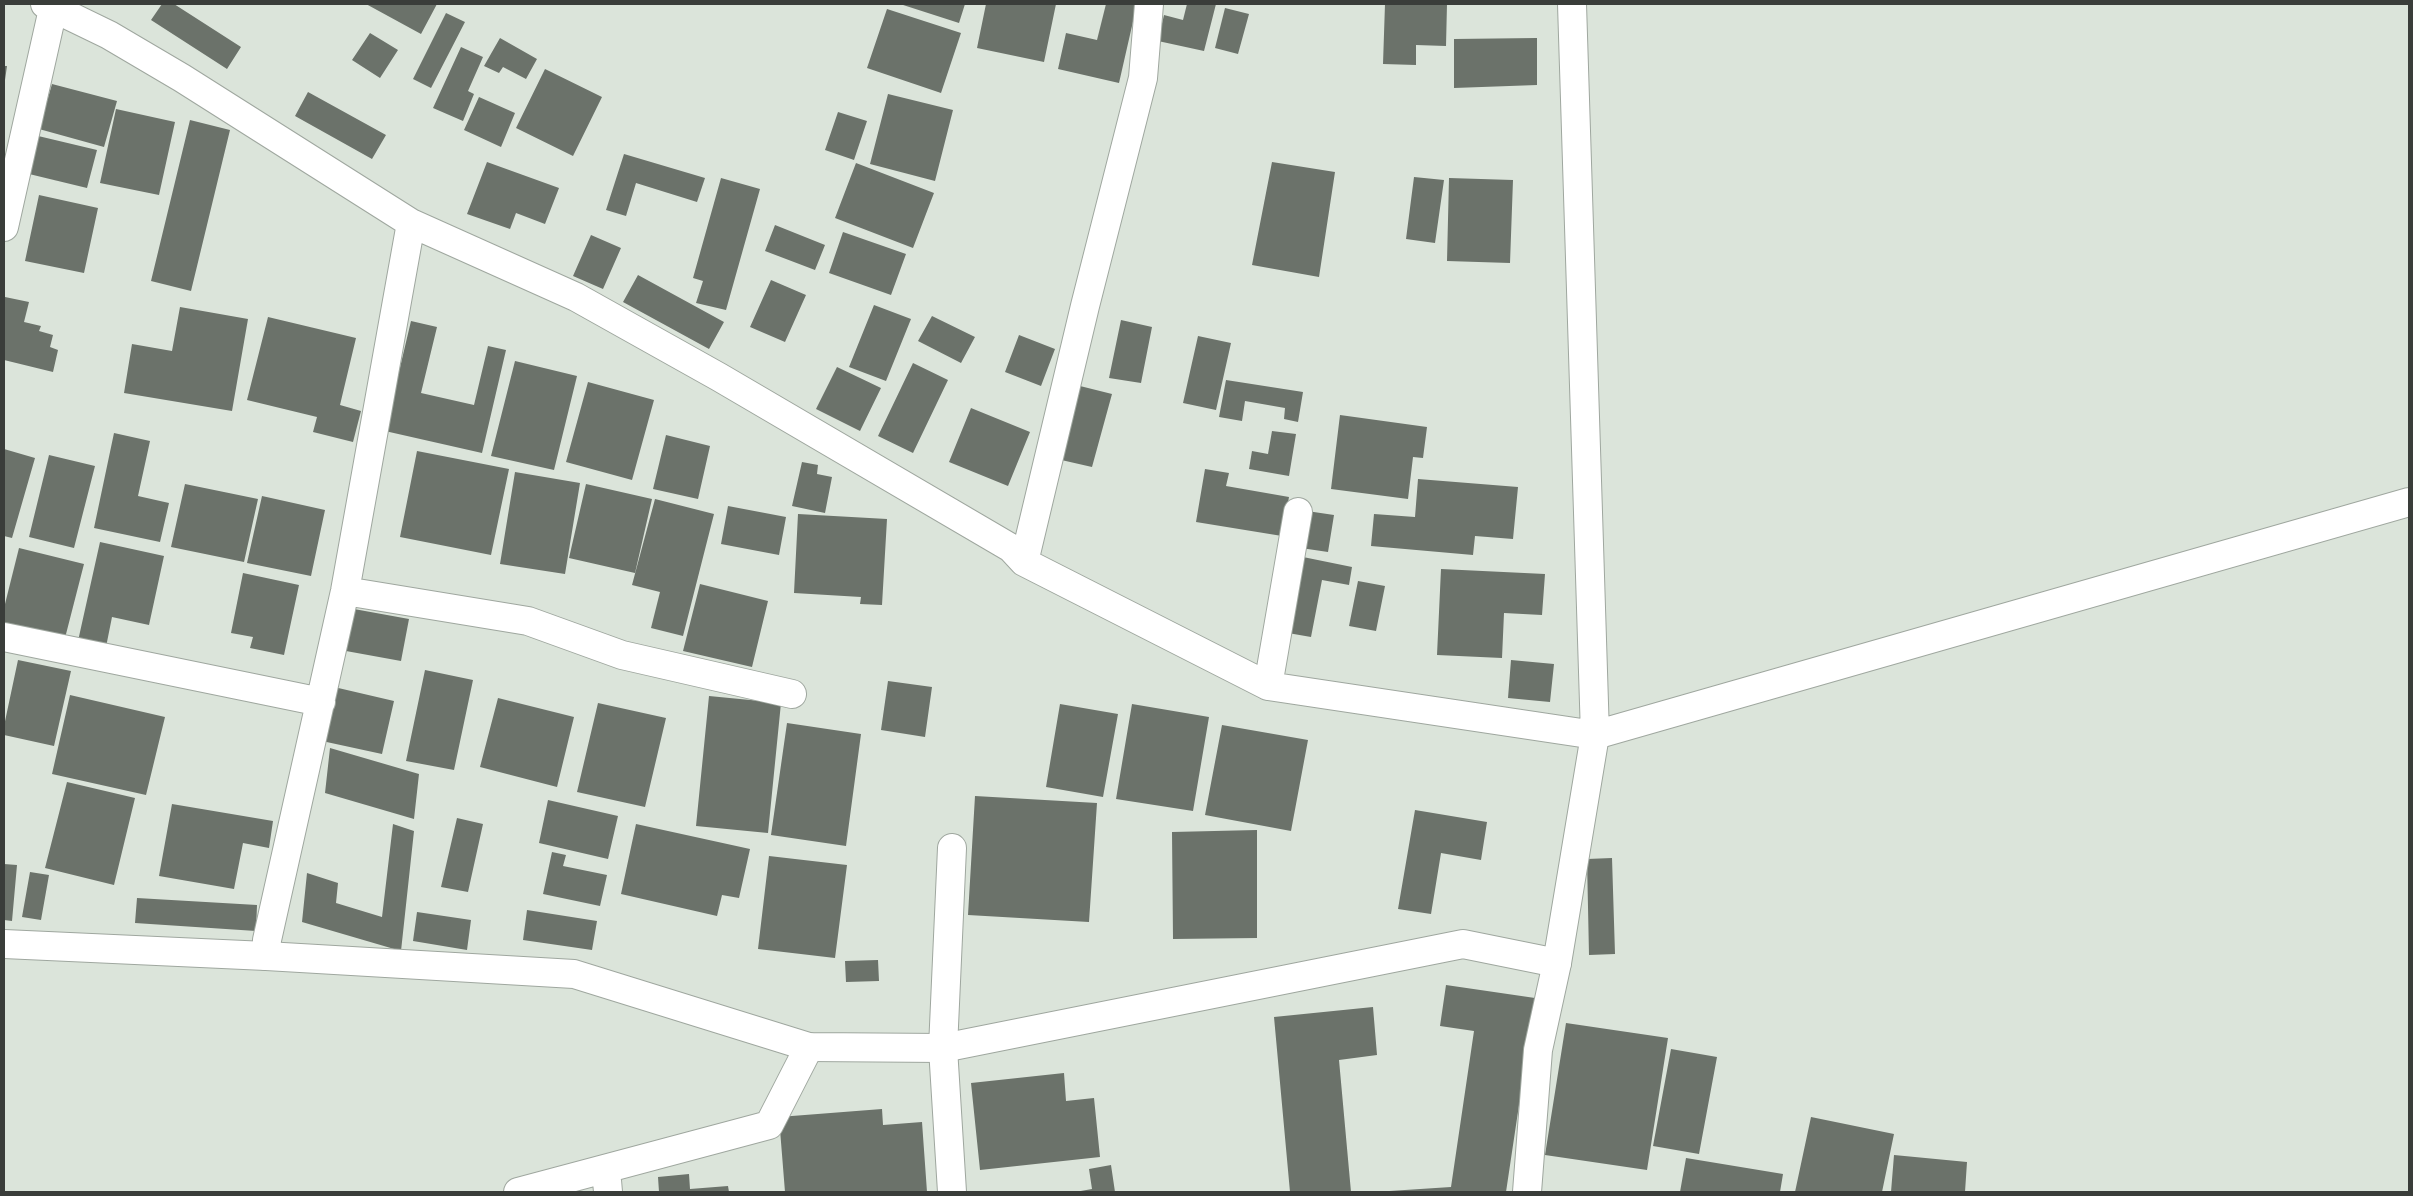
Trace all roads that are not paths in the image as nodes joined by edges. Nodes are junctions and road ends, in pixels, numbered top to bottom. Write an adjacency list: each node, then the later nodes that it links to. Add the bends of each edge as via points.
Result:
1 (1149, 4): 8 (street, via 1143,78)
2 (1572, 4): 14 (street)
3 (49, 6): 4 (street); 5 (street, via 109,35 182,78)
4 (4, 222)
5 (411, 223): 8 (street, via 585,302 1003,543); 9 (street)
6 (2409, 502): 14 (street)
7 (1298, 512): 11 (street)
8 (1024, 562): 11 (street)
9 (344, 591): 12 (street, via 528,621 622,655); 13 (street)
10 (4, 637): 13 (street)
11 (1268, 686): 14 (street)
12 (792, 694)
13 (321, 702): 17 (street)
14 (1595, 735): 18 (street)
15 (952, 848): 20 (street)
16 (4, 944): 17 (street)
17 (266, 956): 19 (street, via 574,974)
18 (1557, 964): 20 (street, via 1463,944); 24 (street, via 1538,1050)
19 (809, 1047): 20 (street); 21 (street, via 769,1126)
20 (943, 1048): 23 (street)
21 (607, 1180): 22 (street)
22 (518, 1192)
23 (952, 1192)
24 (1527, 1192)

